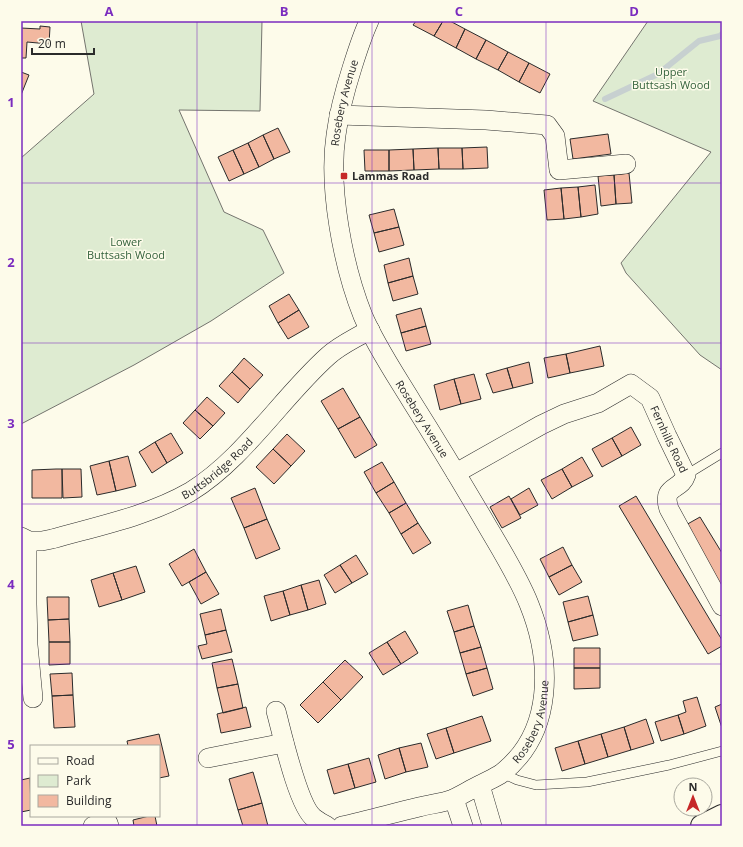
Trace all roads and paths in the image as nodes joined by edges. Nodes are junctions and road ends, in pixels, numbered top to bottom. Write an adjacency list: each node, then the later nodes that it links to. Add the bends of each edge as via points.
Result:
1 (369, 21): 2 (street, Rosebery Avenue, via 360,42)
2 (339, 115): 3 (street, via 486,120 547,125 555,136 560,170); 4 (street, Rosebery Avenue, via 334,176 338,219 351,278)
3 (626, 164)
4 (370, 330): 6 (street, Rosebery Avenue); 8 (street, Buttsbridge Road, via 330,354 236,453 190,491 135,515 52,539)
5 (722, 453): 7 (lane)
6 (456, 473): 7 (street, Fernhills Road, via 541,425 598,403 631,384 650,398); 15 (street, Rosebery Avenue, via 523,591 534,620 544,664 542,703 536,726 527,746)
7 (686, 475): 9 (street, Fernhills Road, via 685,480 668,494 667,503)
8 (24, 539): 10 (street, Buttsbridge Road)
9 (722, 606)
10 (33, 698)
11 (276, 711): 12 (street)
12 (284, 743): 14 (street); 21 (street, via 302,801 313,818)
13 (722, 751): 15 (lane, via 587,782 536,784 516,780)
14 (208, 758)
15 (502, 773): 16 (street, Rosebery Avenue)
16 (480, 784): 17 (street, Rosebery Avenue); 24 (street)
17 (454, 799): 22 (street, Rosebery Avenue); 23 (street)
18 (722, 816): 25 (street)
19 (93, 826): 20 (street, via 108,823)
20 (109, 826)
21 (327, 826)
22 (342, 826)
23 (462, 826)
24 (492, 826)
25 (702, 826)

